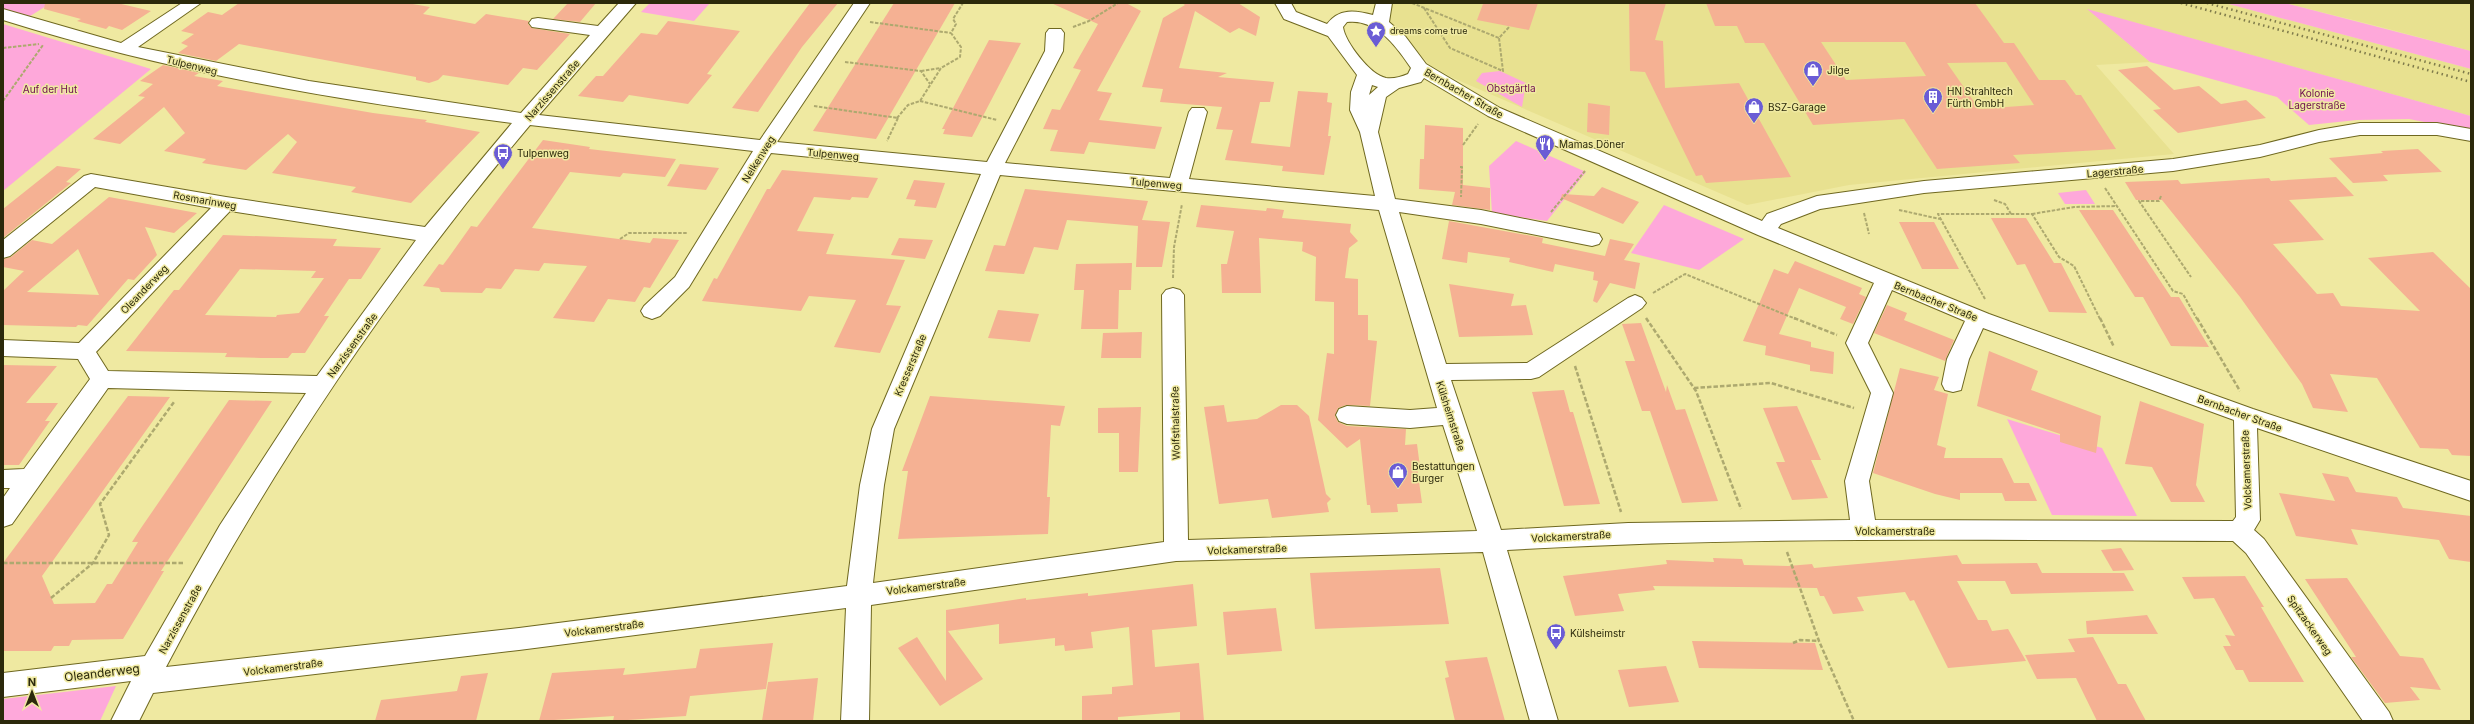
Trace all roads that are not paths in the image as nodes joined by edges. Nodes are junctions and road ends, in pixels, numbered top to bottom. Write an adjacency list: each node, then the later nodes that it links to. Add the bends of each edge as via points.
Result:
1 (193, 3): 13 (street)
2 (628, 3): 11 (street, Narzissenstraße)
3 (862, 3): 22 (street, Nelkenweg, via 792,103)
4 (1284, 3): 10 (street, via 1290,14)
5 (1384, 3): 8 (street)
6 (1362, 9): 8 (street); 10 (street)
7 (3, 14): 13 (street, Tulpenweg, via 60,34)
8 (1380, 22): 14 (street, via 1404,45)
9 (538, 23): 11 (street)
10 (1338, 26): 15 (street)
11 (602, 32): 19 (street, Narzissenstraße)
12 (1054, 33): 23 (street, Kresserstraße, via 1054,51)
13 (124, 48): 19 (street, Tulpenweg, via 226,73)
14 (1420, 68): 16 (street, Külsheimstraße, via 1415,78); 18 (street, Bernbacher Straße)
15 (1366, 75): 16 (street, via 1379,82); 20 (street, Külsheimstraße, via 1360,92 1359,110)
16 (1398, 83): 18 (street, via 1432,89); 20 (street, Külsheimstraße, via 1378,95)
17 (1198, 112): 24 (street)
18 (1488, 116): 27 (street, Bernbacher Straße, via 1597,157)
19 (526, 120): 22 (street, Tulpenweg); 28 (street, Narzissenstraße)
20 (1369, 132): 26 (street, Külsheimstraße)
21 (2471, 135): 27 (street, Lagerstraße, via 2437,129 2360,129 2210,160 1924,187 1817,203 1774,219)
22 (765, 147): 23 (street, Tulpenweg); 34 (street, Nelkenweg, via 682,282)
23 (993, 168): 24 (street, Tulpenweg); 53 (street, Kresserstraße, via 883,429 872,485)
24 (1182, 185): 26 (street, Tulpenweg)
25 (226, 204): 28 (street, Rosmarinweg); 30 (street, Rosmarinweg, via 91,180); 37 (street, Oleanderweg)
26 (1387, 204): 29 (street, Tulpenweg, via 1539,226); 38 (street, Külsheimstraße)
27 (1765, 230): 31 (street, Bernbacher Straße)
28 (431, 235): 41 (street, Narzissenstraße)
29 (1592, 239)
30 (3, 251)
31 (1886, 280): 35 (street, Bernbacher Straße); 49 (street, via 1857,344 1882,393 1857,480)
32 (1173, 295): 52 (street, Wolfsthalstraße)
33 (1635, 303): 38 (street, via 1531,370)
34 (652, 312)
35 (1977, 317): 40 (street, via 1958,359); 44 (street, Bernbacher Straße)
36 (3, 348): 37 (street)
37 (84, 351): 39 (street)
38 (1436, 372): 43 (street, Külsheimstraße)
39 (102, 379): 41 (street); 45 (street)
40 (1953, 384)
41 (323, 385): 54 (street, Narzissenstraße, via 242,511)
42 (1348, 415): 43 (street, via 1410,419)
43 (1451, 416): 51 (street, Külsheimstraße)
44 (2250, 417): 47 (street, Bernbacher Straße); 50 (street, Volckamerstraße, via 2248,520)
45 (30, 478): 46 (street); 48 (street)
46 (3, 479)
47 (2471, 491)
48 (3, 517)
49 (1864, 530): 50 (street, Volckamerstraße); 51 (street, Volckamerstraße, via 1628,534)
50 (2239, 531): 59 (street, Spitzackerweg, via 2255,546)
51 (1492, 541): 52 (street, Volckamerstraße); 58 (street, Külsheimstraße)
52 (1176, 551): 53 (street, Volckamerstraße)
53 (859, 594): 54 (street, Volckamerstraße, via 519,639); 57 (street, Kresserstraße)
54 (149, 675): 55 (street, Oleanderweg); 56 (street, Narzissenstraße)
55 (3, 685)
56 (125, 721)
57 (855, 721)
58 (1544, 721)
59 (2379, 721)

